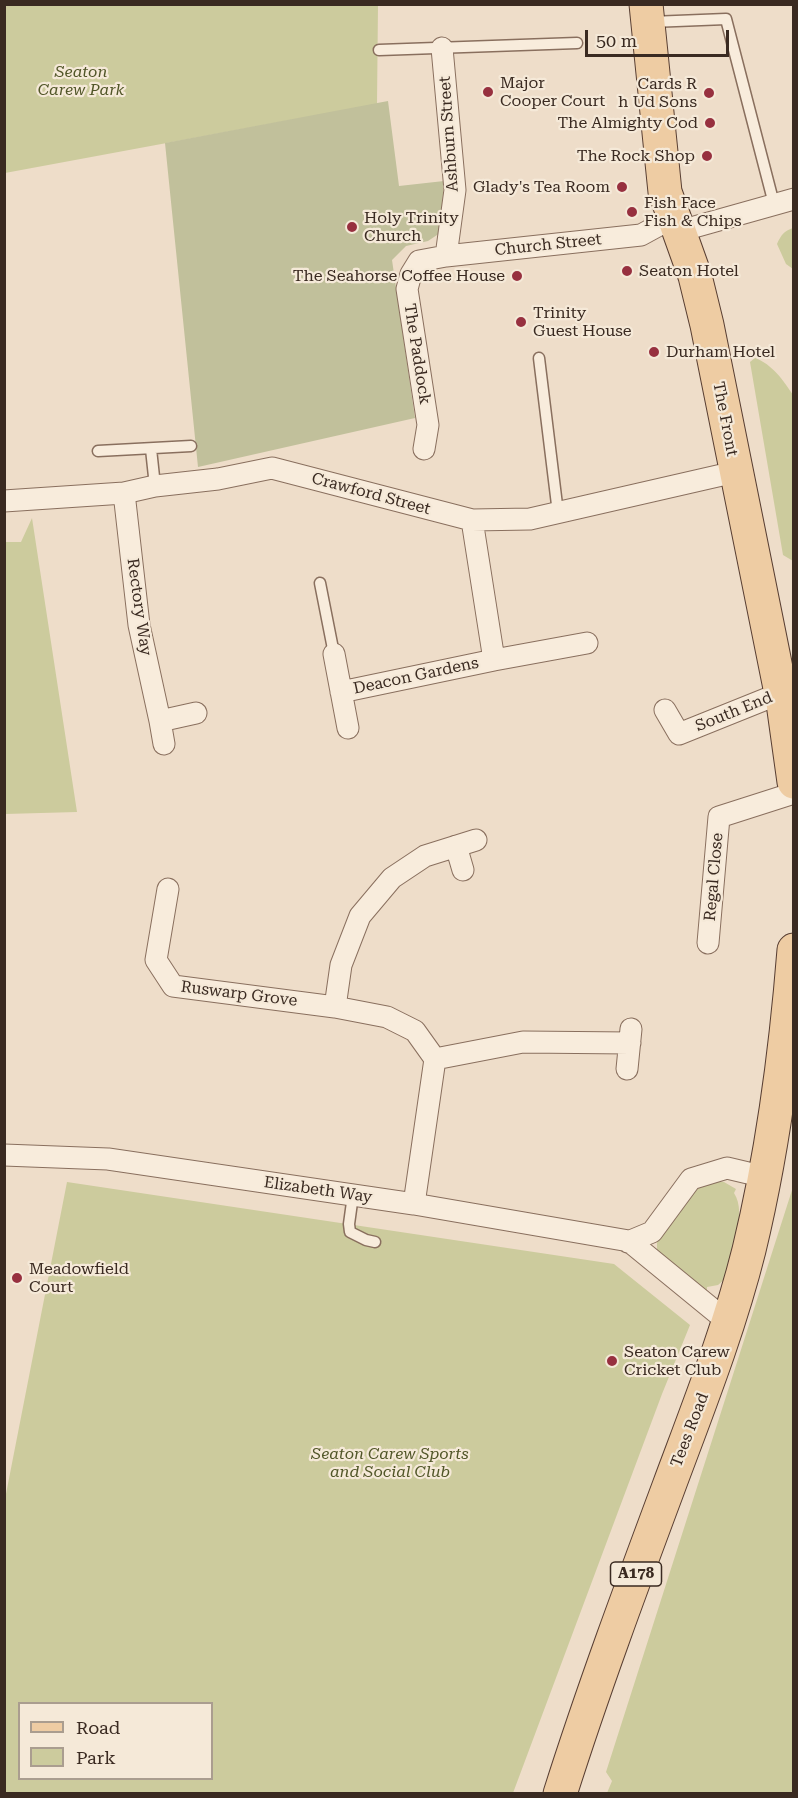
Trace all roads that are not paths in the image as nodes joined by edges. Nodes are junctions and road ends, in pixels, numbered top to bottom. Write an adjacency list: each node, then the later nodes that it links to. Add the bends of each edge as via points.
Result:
1 (647, 13): 5 (lane, via 726,19); 6 (main road, The Front, via 665,192)
2 (577, 43): 3 (lane)
3 (442, 48): 4 (lane); 7 (street, Ashburn Street, via 455,190)
4 (379, 50)
5 (784, 201): 6 (street, Church Street)
6 (677, 224): 7 (street, Church Street, via 641,235); 14 (main road, The Front, via 707,325)
7 (446, 255): 8 (street, Church Street)
8 (419, 261): 12 (street, The Paddock, via 407,289 428,425)
9 (539, 358): 18 (lane)
10 (191, 446): 11 (lane)
11 (151, 448): 13 (lane); 15 (lane)
12 (424, 449)
13 (98, 451)
14 (735, 472): 18 (street, Crawford Street); 25 (main road, The Front)
15 (155, 486): 16 (street, Crawford Street); 19 (street, Crawford Street, via 272,468)
16 (124, 493): 17 (street, Crawford Street); 28 (street, Rectory Way, via 139,625)
17 (4, 501)
18 (558, 513): 19 (street, Crawford Street, via 530,519)
19 (472, 520): 23 (street, Deacon Gardens)
20 (320, 583): 22 (lane)
21 (587, 643): 23 (street)
22 (334, 654): 24 (street, Deacon Gardens)
23 (494, 660): 24 (street, Deacon Gardens)
24 (340, 692): 29 (street, Deacon Gardens)
25 (786, 699): 26 (street, South End, via 679,734); 31 (main road)
26 (666, 710)
27 (196, 713): 28 (street)
28 (160, 721): 30 (street, Rectory Way)
29 (348, 728)
30 (164, 744)
31 (794, 782)
32 (794, 793): 35 (street, Regal Close, via 719,817)
33 (463, 870): 37 (street, via 466,843 425,856 392,878 360,916 341,965)
34 (168, 889): 37 (street, Ruswarp Grove, via 156,960 173,986)
35 (708, 943)
36 (794, 950): 41 (main road, Tees Road / A178, via 779,1123)
37 (335, 1007): 38 (street, Ruswarp Grove, via 387,1017 414,1031)
38 (435, 1059): 39 (street, via 523,1042 631,1036); 43 (street)
39 (627, 1069)
40 (4, 1155): 42 (street, Elizabeth Way, via 108,1159)
41 (765, 1177): 45 (street, via 727,1168 691,1179 652,1232); 46 (main road, Tees Road / A178)
42 (353, 1195): 43 (street, Elizabeth Way); 44 (lane, via 350,1232)
43 (414, 1204): 45 (street, Elizabeth Way)
44 (375, 1242)
45 (628, 1242): 46 (street, Elizabeth Way)
46 (728, 1322): 47 (main road, Tees Road / A178)
47 (560, 1794)

